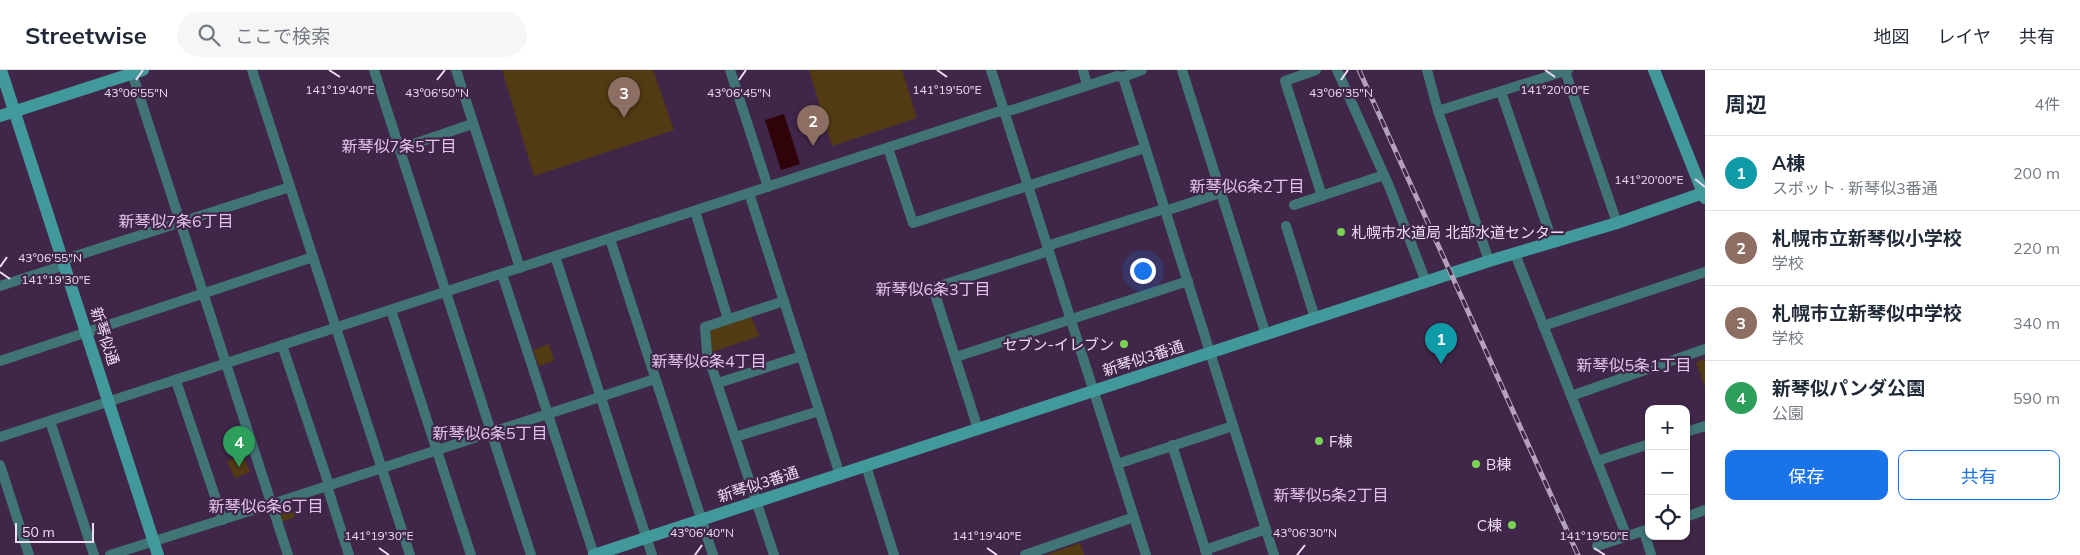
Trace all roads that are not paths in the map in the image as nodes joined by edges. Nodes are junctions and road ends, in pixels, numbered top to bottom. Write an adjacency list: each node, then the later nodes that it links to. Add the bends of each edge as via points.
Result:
1 (2, 70): 20 (street, 新琴似通)
2 (252, 70): 29 (street)
3 (374, 70): 26 (street)
4 (456, 70): 23 (street)
5 (730, 70): 30 (street)
6 (991, 70): 19 (street)
7 (1082, 70): 17 (street)
8 (1142, 70): 16 (street)
9 (1182, 70): 32 (street)
10 (1316, 70): 34 (street, via 1285,81)
11 (1337, 70): 27 (street)
12 (1426, 70): 21 (street)
13 (1567, 70): 18 (street); 39 (street)
14 (1654, 70): 33 (street)
15 (135, 71): 20 (street); 38 (street)
16 (1123, 77): 17 (street); 25 (street)
17 (1087, 85): 19 (street)
18 (1501, 92): 21 (street); 42 (street)
19 (1004, 110): 24 (street); 28 (street)
20 (15, 112): 22 (street); 48 (street, 新琴似通)
21 (1438, 112): 47 (street)
22 (0, 116)
23 (472, 124): 26 (street); 49 (street)
24 (888, 148): 28 (street, via 913,223); 30 (street)
25 (1145, 148): 28 (street); 36 (street)
26 (399, 149): 56 (street)
27 (1384, 174): 34 (street); 53 (street)
28 (1028, 185): 43 (street)
29 (290, 187): 38 (street); 46 (street)
30 (768, 187): 31 (street)
31 (749, 193): 37 (street); 57 (street)
32 (1220, 193): 36 (street); 65 (street)
33 (1704, 194): 39 (street, 新琴似3番通)
34 (1322, 196): 35 (street)
35 (1294, 205)
36 (1165, 210): 43 (street); 52 (street)
37 (695, 211): 41 (street); 60 (street)
38 (181, 222): 48 (street); 55 (street)
39 (1617, 223): 42 (street, 新琴似3番通)
40 (1286, 226): 59 (street)
41 (610, 238): 45 (street); 73 (street)
42 (1553, 243): 44 (street, 新琴似3番通)
43 (1048, 249): 61 (street); 70 (street, via 933,288)
44 (1515, 254): 47 (street, 新琴似3番通); 62 (street)
45 (555, 256): 49 (street); 77 (street)
46 (313, 257): 55 (street); 63 (street)
47 (1489, 261): 53 (street, 新琴似3番通)
48 (64, 262): 54 (street); 64 (street, 新琴似通)
49 (520, 268): 51 (street)
50 (1705, 272): 62 (street)
51 (502, 274): 56 (street); 81 (street)
52 (1188, 281): 61 (street); 68 (street)
53 (1426, 282): 59 (street, 新琴似3番通)
54 (0, 286)
55 (204, 292): 64 (street); 72 (street)
56 (445, 292): 58 (street); 87 (street)
57 (784, 301): 60 (street); 69 (street)
58 (391, 310): 63 (street); 92 (street)
59 (1316, 318): 65 (street, 新琴似3番通)
60 (728, 319): 75 (street, via 705,327 707,353)
61 (1070, 319): 70 (street); 76 (street)
62 (1543, 326): 78 (street)
63 (336, 328): 66 (street); 97 (street)
64 (87, 333): 71 (street); 79 (street, 新琴似通)
65 (1266, 334): 68 (street, 新琴似3番通)
66 (282, 345): 72 (street); 99 (street)
67 (1705, 349): 78 (street)
68 (1211, 352): 76 (street, 新琴似3番通); 83 (street)
69 (802, 356): 75 (street); 80 (street)
70 (956, 358): 85 (street)
71 (0, 361)
72 (227, 363): 74 (street); 101 (street)
73 (656, 379): 77 (street); 106 (street)
74 (176, 381): 79 (street); 105 (street)
75 (718, 383): 89 (street)
76 (1093, 391): 85 (street, 新琴似3番通); 94 (street)
77 (601, 396): 81 (street); 110 (street)
78 (1571, 396): 93 (street)
79 (109, 402): 82 (street); 112 (street, 新琴似通)
80 (820, 411): 89 (street); 98 (street)
81 (547, 414): 87 (street); 124 (street)
82 (50, 421): 88 (street); 116 (street)
83 (1233, 426): 90 (street); 107 (street)
84 (1705, 426): 86 (street)
85 (978, 429): 96 (street, 新琴似3番通)
86 (1690, 431)
87 (491, 432): 92 (street); 123 (street)
88 (0, 437)
89 (735, 438): 100 (street)
90 (1172, 445): 94 (street); 114 (street)
91 (1645, 445): 93 (street)
92 (437, 450): 97 (street); 122 (street)
93 (1597, 462): 109 (street)
94 (1117, 464): 104 (street)
95 (0, 465): 115 (street)
96 (866, 466): 98 (street, 新琴似3番通); 128 (street)
97 (382, 468): 99 (street); 121 (street)
98 (840, 475): 100 (street, 新琴似3番通)
99 (328, 486): 101 (street); 120 (street)
100 (757, 502): 106 (street, 新琴似3番通); 127 (street)
101 (272, 504): 105 (street); 119 (street)
102 (1705, 510): 103 (street)
103 (1690, 516)
104 (1134, 517): 129 (street); 130 (street)
105 (223, 520): 112 (street)
106 (701, 520): 110 (street, 新琴似3番通); 126 (street)
107 (1266, 529): 114 (street); 131 (street)
108 (1645, 530): 109 (street)
109 (1627, 537): 113 (street)
110 (647, 538): 124 (street, 新琴似3番通); 125 (street)
111 (1648, 540): 132 (street)
112 (154, 541): 117 (street); 118 (street, 新琴似通)
113 (1598, 546)
114 (1206, 552)
115 (29, 555)
116 (94, 555)
117 (110, 555)
118 (158, 555)
119 (288, 555)
120 (349, 555)
121 (410, 555)
122 (471, 555)
123 (531, 555)
124 (594, 555)
125 (652, 555)
126 (713, 555)
127 (774, 555)
128 (894, 555)
129 (1025, 555)
130 (1146, 555)
131 (1274, 555)
132 (1651, 555)

